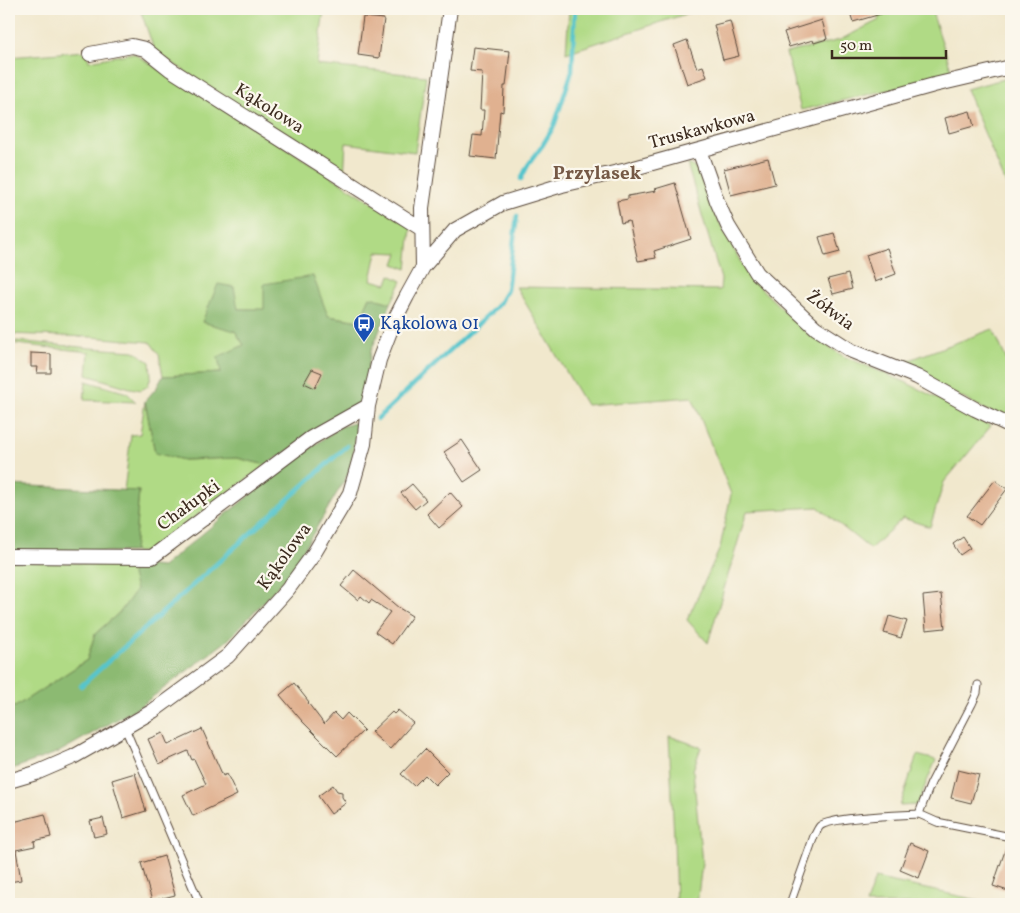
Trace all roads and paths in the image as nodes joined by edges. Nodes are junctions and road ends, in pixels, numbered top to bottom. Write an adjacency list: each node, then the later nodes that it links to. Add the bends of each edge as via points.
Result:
1 (450, 9): 5 (street, via 422,208)
2 (90, 54): 5 (street, Kąkolowa, via 132,46 146,49 170,69)
3 (1011, 67): 4 (street, Truskawkowa)
4 (699, 150): 6 (street, Truskawkowa, via 562,184 503,203 455,230); 8 (street, Żółwia, via 728,226 757,273 816,328 852,350 917,377)
5 (422, 229): 6 (street)
6 (423, 267): 7 (street, Kąkolowa, via 394,321 380,356)
7 (368, 406): 9 (street, Chałupki, via 311,438 152,557); 11 (street, Kąkolowa, via 364,444 350,493 313,555 288,589 228,656)
8 (1011, 426)
9 (9, 556)
10 (978, 685): 13 (lane)
11 (125, 728): 12 (street, Kąkolowa, via 72,757); 15 (lane)
12 (9, 781)
13 (919, 814): 14 (lane, via 937,822); 16 (lane, via 829,822 820,826)
14 (1011, 837)
15 (200, 904)
16 (790, 904)

